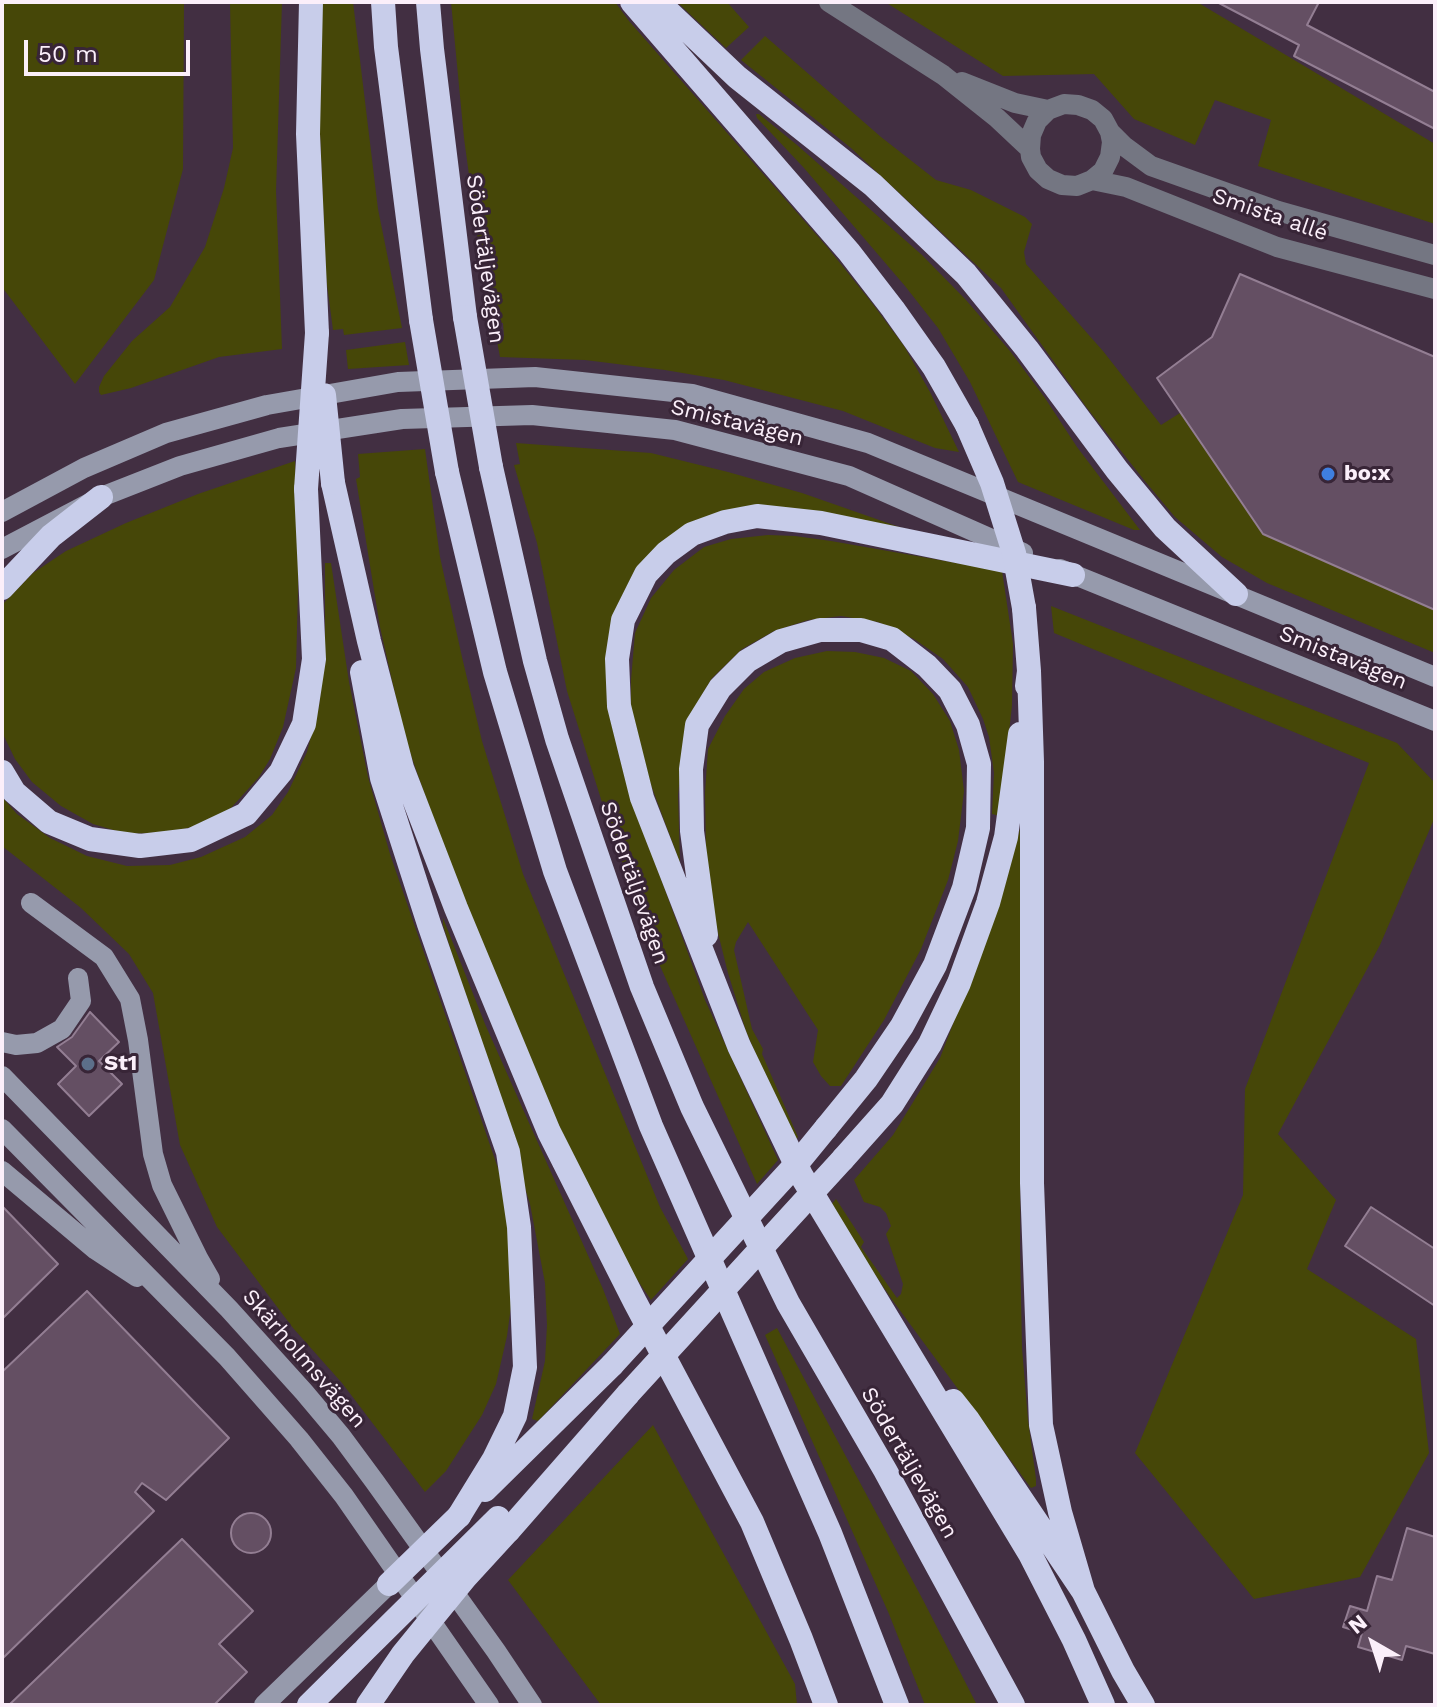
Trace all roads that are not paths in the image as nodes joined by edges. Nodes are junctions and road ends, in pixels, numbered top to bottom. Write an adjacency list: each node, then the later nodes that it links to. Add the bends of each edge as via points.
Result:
1 (311, 2): 14 (highway, via 308,134)
2 (383, 2): 46 (highway, bridge, via 421,320 447,472 495,672 555,871 651,1126 830,1533)
3 (428, 2): 47 (highway, Södertäljevägen, bridge, via 465,317 491,467 557,739 642,987 687,1094 788,1303)
4 (632, 2): 22 (highway, bridge, via 849,252 934,367 992,483 1014,553)
5 (658, 2): 21 (highway, via 737,77 873,185 966,274 1165,528)
6 (829, 2): 7 (street, Smista allé)
7 (943, 75): 8 (street, Smista allé); 10 (street, Smista allé)
8 (1048, 110): 9 (street, Smista allé, via 1078,105 1103,119); 10 (street, via 1037,121)
9 (1110, 132): 11 (street, via 1110,157); 12 (street, Smista allé, via 1151,166 1278,211)
10 (1030, 149): 11 (street, Smista allé, via 1048,179 1077,186)
11 (1092, 180): 13 (street, Smista allé, via 1126,187 1277,247)
12 (1435, 255)
13 (1435, 289)
14 (317, 333): 15 (highway, bridge); 25 (highway, bridge, via 306,489 314,659 304,724 281,772 246,814 191,840 140,846 90,839 49,822 14,792)
15 (333, 483): 36 (highway, via 382,778 508,1152 519,1227 525,1367 515,1416); 45 (highway, via 402,768 456,908 549,1132 752,1522)
16 (101, 497): 18 (main road, Smistavägen); 19 (main road, Smistavägen, via 180,466 279,438 402,419 532,415 675,430 849,476); 20 (highway, via 51,536)
17 (2, 512): 21 (main road, Smistavägen, via 84,468 166,433 267,405 398,382 535,377 692,394 868,443)
18 (2, 549)
19 (1073, 575): 24 (main road, Smistavägen); 27 (highway, via 821,523 757,516 692,534 646,574 623,620 617,659 619,706 642,798)
20 (2, 588)
21 (1236, 594): 23 (main road, Smistavägen)
22 (1029, 671): 37 (highway, bridge, via 1006,837 959,983 930,1044 892,1104); 39 (highway, via 1032,1183 1041,1425)
23 (1435, 677)
24 (1435, 721)
25 (2, 772)
26 (31, 903): 34 (main road, via 104,957 130,999 162,1185)
27 (711, 973): 35 (highway, via 739,1046 801,1175); 36 (highway, bridge, via 692,831 697,725 720,688 747,661 781,641 820,630 861,630 892,639 950,690 979,764 978,828 964,888 935,965 866,1079 799,1161 612,1365)
28 (78, 978): 29 (main road, via 81,1001 62,1029 37,1043)
29 (2, 1042)
30 (2, 1076): 34 (main road, Skärholmsvägen)
31 (2, 1129): 33 (main road)
32 (2, 1171): 33 (main road, via 96,1250)
33 (169, 1299): 43 (main road, via 308,1450)
34 (229, 1309): 44 (main road, Skärholmsvägen, via 341,1436)
35 (888, 1317): 39 (highway, via 968,1420); 48 (highway, via 1030,1554)
36 (459, 1516): 38 (highway, bridge)
37 (503, 1524): 41 (highway, bridge); 42 (highway, bridge)
38 (389, 1584): 40 (main road)
39 (1083, 1591): 49 (highway)
40 (264, 1705)
41 (309, 1705)
42 (368, 1705)
43 (489, 1705)
44 (532, 1705)
45 (826, 1705)
46 (897, 1705)
47 (1013, 1705)
48 (1103, 1705)
49 (1143, 1705)

